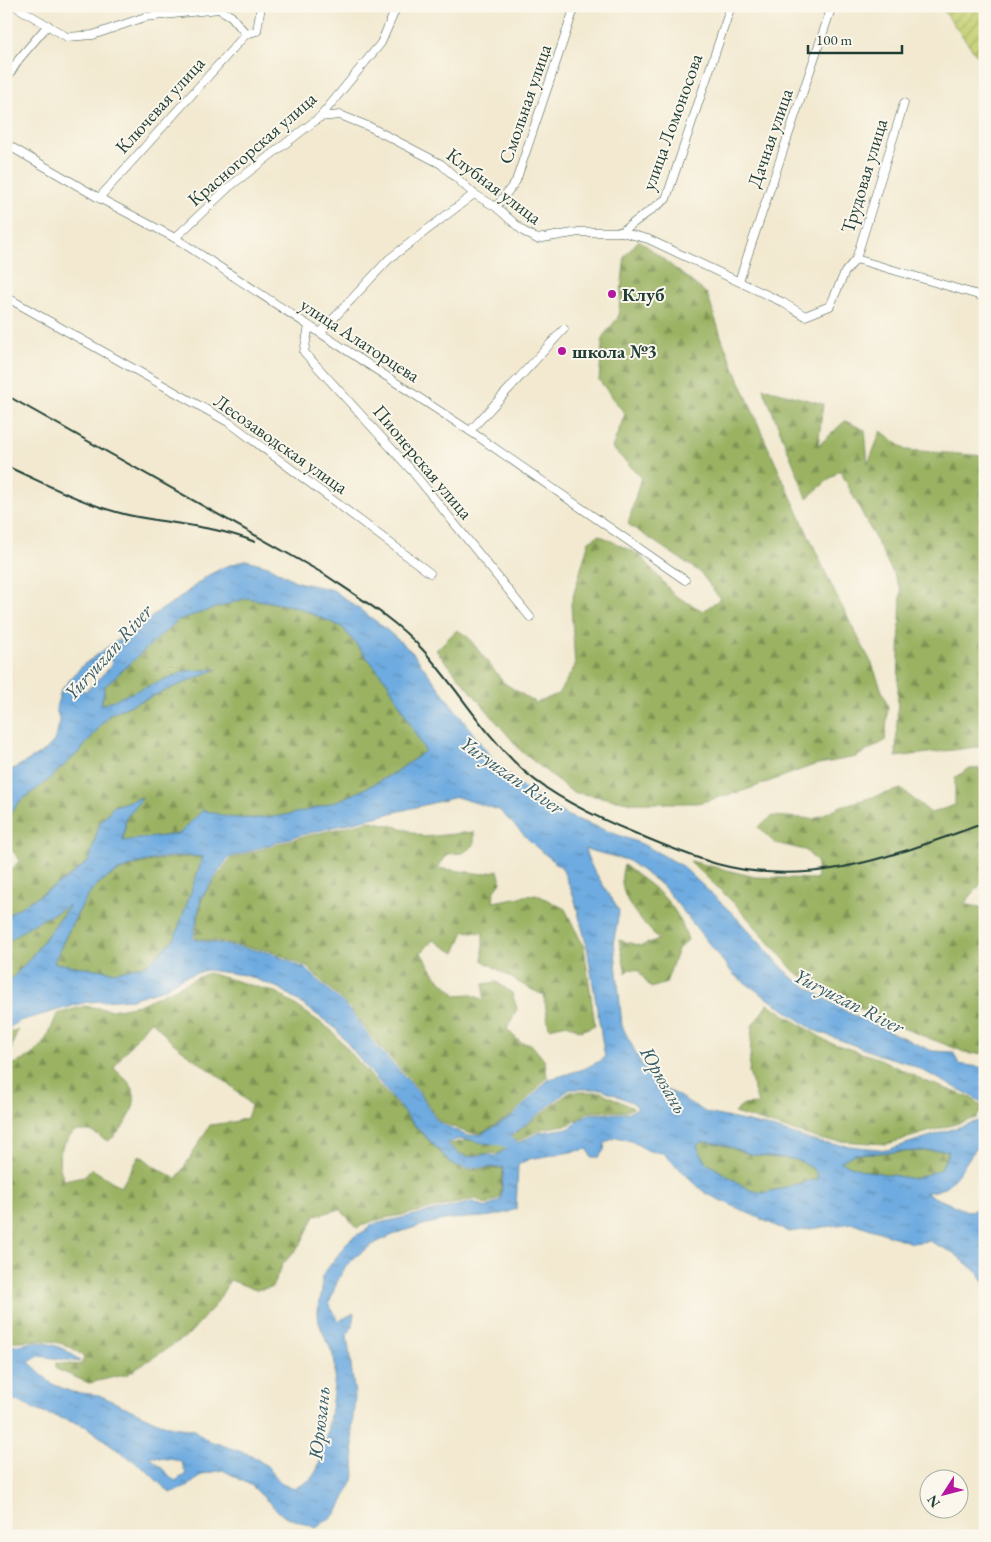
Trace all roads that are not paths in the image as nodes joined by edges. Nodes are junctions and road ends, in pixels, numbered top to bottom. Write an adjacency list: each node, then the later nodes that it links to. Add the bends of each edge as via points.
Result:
1 (15, 6): 8 (street)
2 (261, 6): 9 (street, Ключевая улица, via 257,31)
3 (397, 6): 12 (street, Красногорская улица, via 381,43)
4 (575, 6): 16 (street, Смольная улица, via 516,181)
5 (731, 6): 17 (street, улица Ломоносова, via 666,199)
6 (832, 6): 20 (street, Дачная улица)
7 (219, 8): 8 (street, via 146,17 93,35 67,37); 9 (street, via 231,16)
8 (48, 25): 10 (street)
9 (246, 34): 15 (street, Ключевая улица)
10 (6, 80)
11 (904, 103): 19 (street, Трудовая улица)
12 (320, 117): 14 (street, Клубная улица, via 340,115 370,127 441,164); 18 (street, Красногорская улица, via 229,187)
13 (6, 144): 15 (street, улица Алаторцева)
14 (474, 194): 16 (street, Клубная улица); 25 (street, via 388,258)
15 (99, 198): 18 (street, улица Алаторцева)
16 (496, 207): 17 (street, Клубная улица, via 537,239 578,232)
17 (621, 232): 20 (street, Клубная улица, via 648,239)
18 (175, 238): 23 (street, улица Алаторцева)
19 (856, 259): 20 (street, Трудовая улица, via 845,272 830,306 805,316); 21 (street, Трудовая улица)
20 (739, 281)
21 (985, 297)
22 (6, 298): 27 (street, Лесозаводская улица, via 230,423)
23 (309, 326): 25 (street, улица Алаторцева); 29 (street, Пионерская улица, via 304,352 412,471)
24 (564, 329): 26 (street)
25 (320, 333): 26 (street, улица Алаторцева)
26 (470, 431): 28 (street, улица Алаторцева)
27 (430, 573)
28 (685, 580)
29 (530, 617)

